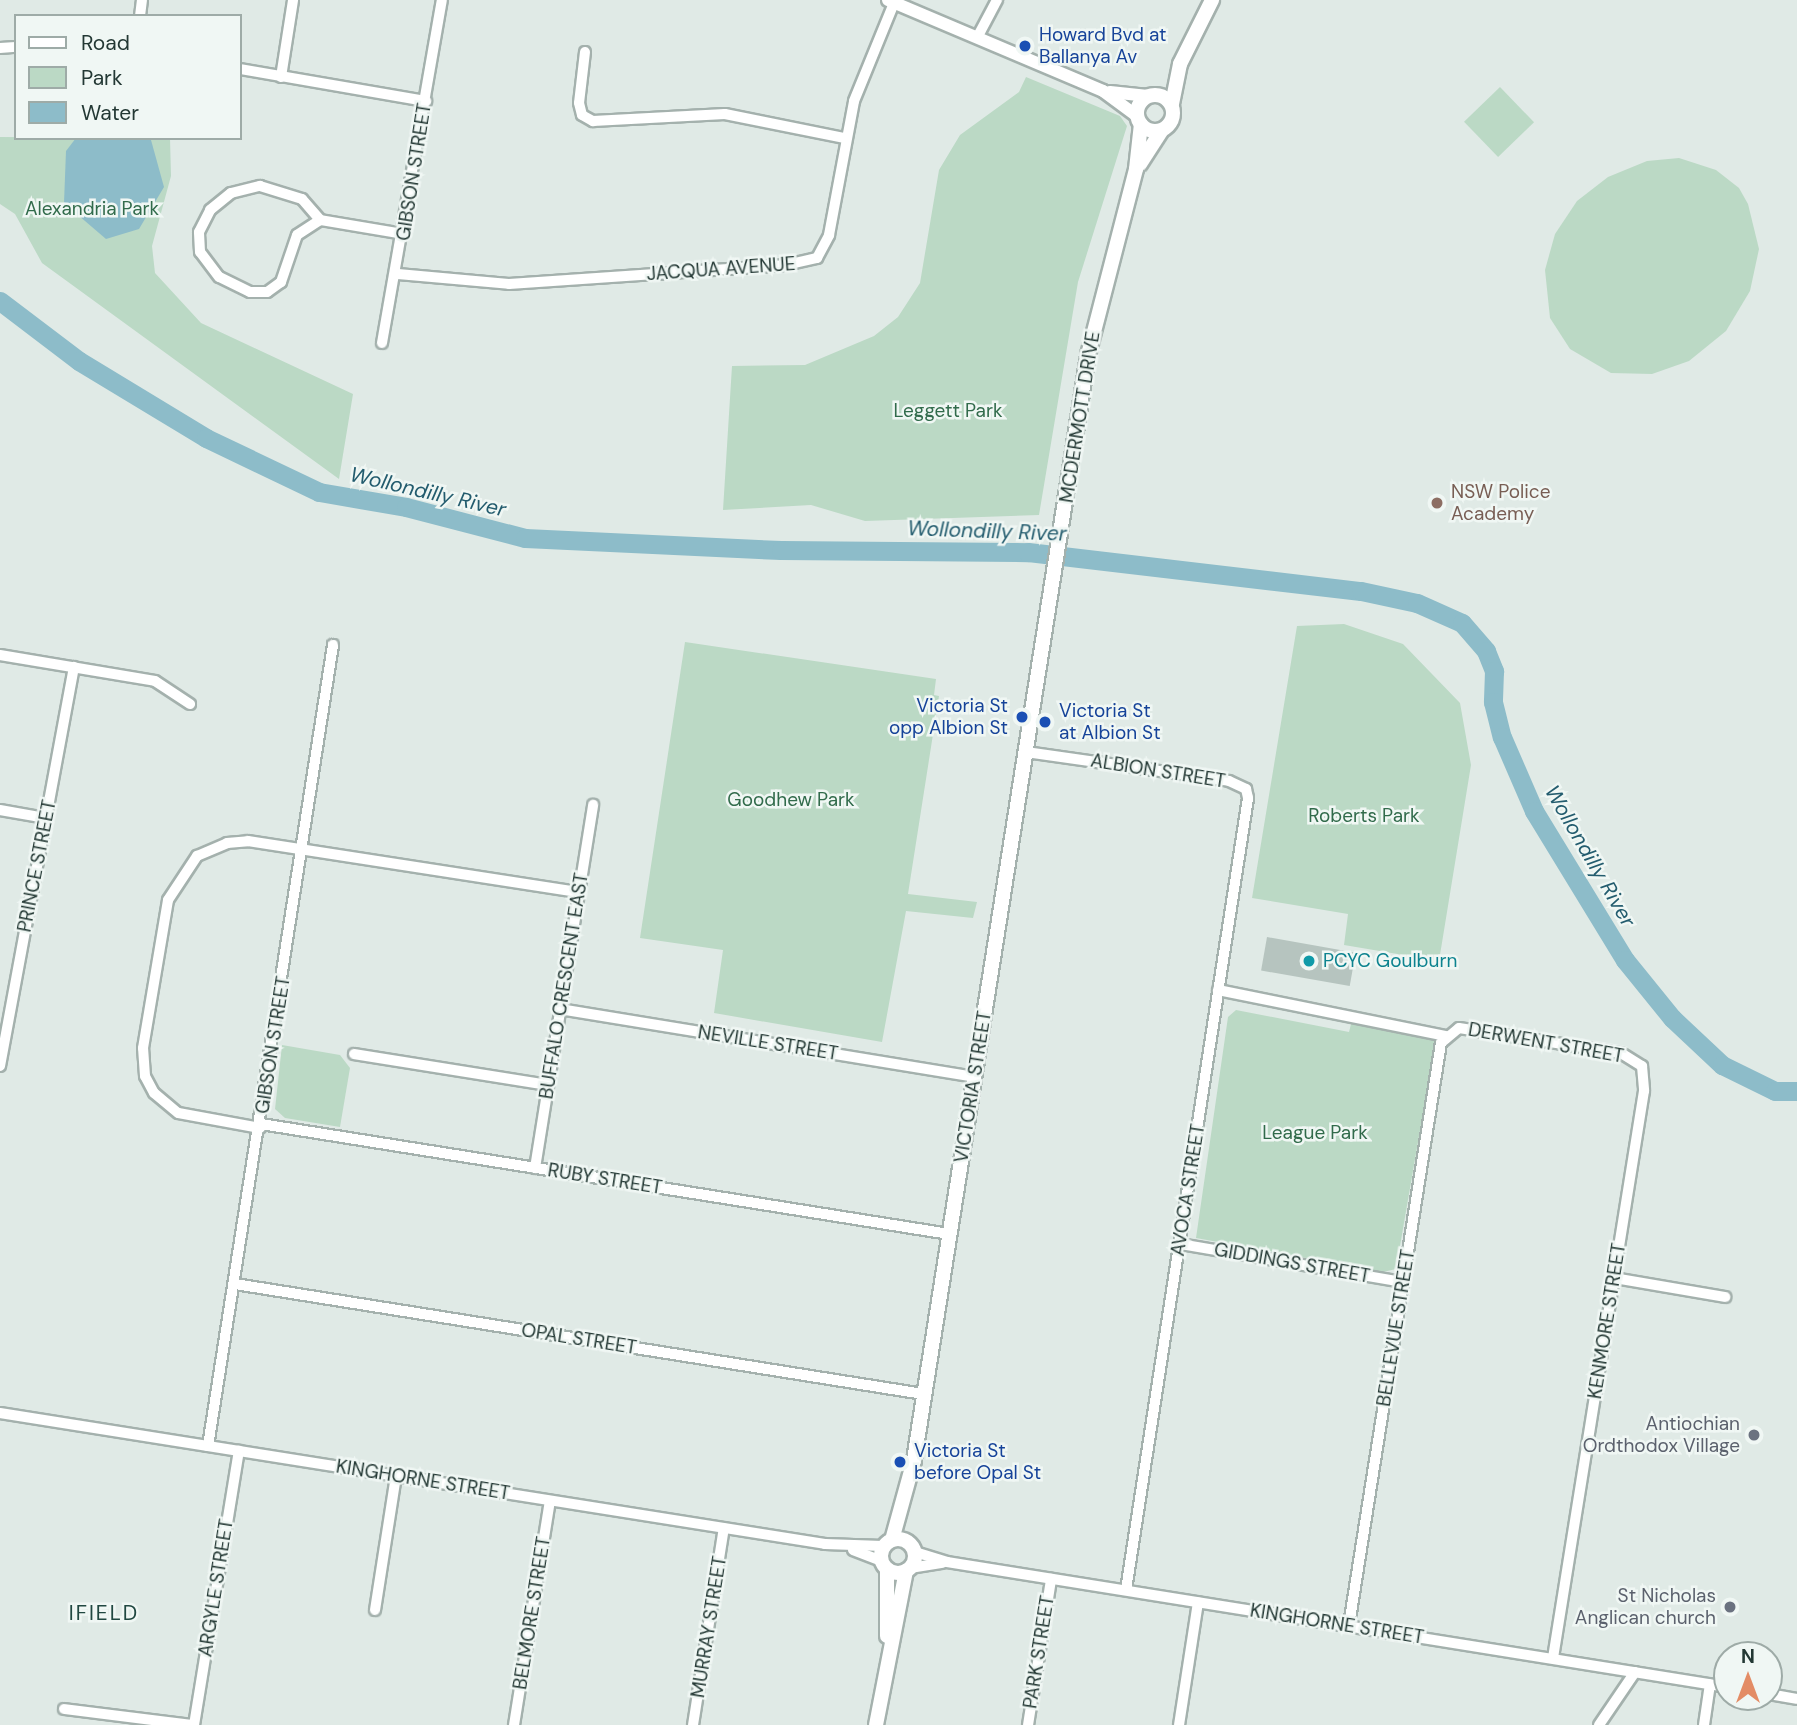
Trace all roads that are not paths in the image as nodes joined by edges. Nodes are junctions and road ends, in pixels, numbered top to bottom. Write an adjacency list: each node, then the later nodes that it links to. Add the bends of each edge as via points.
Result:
1 (293, 0): 10 (street)
2 (442, 0): 13 (street, GIBSON STREET)
3 (997, 0): 6 (street)
4 (1212, 0): 8 (main road)
5 (891, 1): 6 (street); 17 (street, JACQUA AVENUE)
6 (978, 36): 11 (street)
7 (585, 52): 17 (street, via 579,103 582,115 593,121 725,114)
8 (1180, 64): 12 (main road); 14 (main road)
9 (242, 69): 10 (street)
10 (282, 76): 13 (street)
11 (1103, 91): 12 (street); 15 (street)
12 (1151, 95): 14 (main road); 15 (main road)
13 (426, 102): 20 (street, GIBSON STREET)
14 (1172, 104): 16 (main road, MCDERMOTT DRIVE, via 1174,116)
15 (1139, 120): 16 (main road); 18 (main road, MCDERMOTT DRIVE)
16 (1162, 130): 18 (main road, MCDERMOTT DRIVE)
17 (844, 138): 21 (street, JACQUA AVENUE, via 826,248 804,263 509,284)
18 (1136, 169): 26 (main road, MCDERMOTT DRIVE, via 1088,355)
19 (320, 220): 19 (street, via 288,191 244,188 210,210 199,232 200,252 219,276 250,292 267,292 281,282 297,235); 20 (street)
20 (404, 234): 21 (street, GIBSON STREET)
21 (398, 274): 22 (street, GIBSON STREET)
22 (382, 343)
23 (334, 645): 33 (street, GIBSON STREET)
24 (0, 655): 25 (street)
25 (74, 667): 27 (street, via 155,681); 32 (street, PRINCE STREET)
26 (1038, 670): 28 (main road, VICTORIA STREET)
27 (190, 704)
28 (1027, 752): 29 (street, ALBION STREET, via 1229,781); 41 (main road, VICTORIA STREET)
29 (1245, 789): 35 (street, AVOCA STREET, via 1248,808)
30 (593, 805): 34 (street, BUFFALO CRESCENT EAST)
31 (0, 810): 32 (street)
32 (46, 818): 39 (street, PRINCE STREET)
33 (304, 848): 34 (street, RUBY STREET); 43 (street, GIBSON STREET); 43 (street, RUBY STREET, via 227,843 197,856 182,871 167,900 145,1039 145,1076 169,1107 187,1116)
34 (579, 892): 36 (street, BUFFALO CRESCENT EAST)
35 (1218, 990): 37 (street, DERWENT STREET); 46 (street, AVOCA STREET)
36 (560, 1009): 41 (street, NEVILLE STREET); 42 (street, BUFFALO CRESCENT EAST)
37 (1447, 1034): 40 (street, DERWENT STREET, via 1471,1030 1621,1053); 48 (street, BELLEVUE STREET)
38 (355, 1054): 42 (street)
39 (0, 1066)
40 (1642, 1066): 47 (street, KENMORE STREET, via 1644,1091)
41 (975, 1077): 45 (main road, VICTORIA STREET)
42 (548, 1085): 44 (street, BUFFALO CRESCENT EAST)
43 (260, 1126): 44 (street, RUBY STREET); 49 (street, GIBSON STREET)
44 (535, 1168): 45 (street, RUBY STREET)
45 (948, 1234): 51 (main road, VICTORIA STREET)
46 (1180, 1244): 48 (street, GIDDINGS STREET); 64 (street, AVOCA STREET)
47 (1614, 1278): 50 (street); 69 (street, KENMORE STREET)
48 (1403, 1282): 67 (street, BELLEVUE STREET)
49 (235, 1284): 51 (street, OPAL STREET); 53 (street, GIBSON STREET)
50 (1725, 1297)
51 (923, 1394): 57 (main road, VICTORIA STREET)
52 (0, 1413): 53 (street, KINGHORNE STREET)
53 (208, 1446): 54 (street, KINGHORNE STREET)
54 (239, 1451): 55 (street, KINGHORNE STREET); 74 (street, ARGYLE STREET)
55 (396, 1476): 56 (street, KINGHORNE STREET); 66 (street)
56 (550, 1501): 58 (street, KINGHORNE STREET); 75 (street, BELMORE STREET)
57 (906, 1504): 59 (main road, VICTORIA STREET); 60 (main road, VICTORIA STREET)
58 (724, 1528): 60 (street, KINGHORNE STREET); 76 (street, MURRAY STREET)
59 (911, 1547): 60 (main road); 61 (street, KINGHORNE STREET); 62 (main road, VICTORIA STREET)
60 (886, 1554): 62 (main road); 68 (main road, VICTORIA STREET)
61 (947, 1562): 62 (street, KINGHORNE STREET); 63 (street, KINGHORNE STREET)
62 (908, 1570): 68 (main road, VICTORIA STREET)
63 (1051, 1579): 64 (street, KINGHORNE STREET); 78 (street, PARK STREET)
64 (1126, 1590): 65 (street, KINGHORNE STREET)
65 (1198, 1602): 67 (street, KINGHORNE STREET); 79 (street)
66 (375, 1610)
67 (1349, 1625): 69 (street, KINGHORNE STREET)
68 (888, 1644): 77 (main road, VICTORIA STREET)
69 (1553, 1658): 70 (street, KINGHORNE STREET)
70 (1635, 1672): 71 (street, KINGHORNE STREET); 80 (street)
71 (1710, 1684): 72 (street, KINGHORNE STREET); 81 (street)
72 (1713, 1685)
73 (64, 1709): 74 (street)
74 (193, 1725)
75 (514, 1725)
76 (693, 1725)
77 (876, 1725)
78 (1028, 1725)
79 (1179, 1725)
80 (1599, 1725)
81 (1704, 1725)

